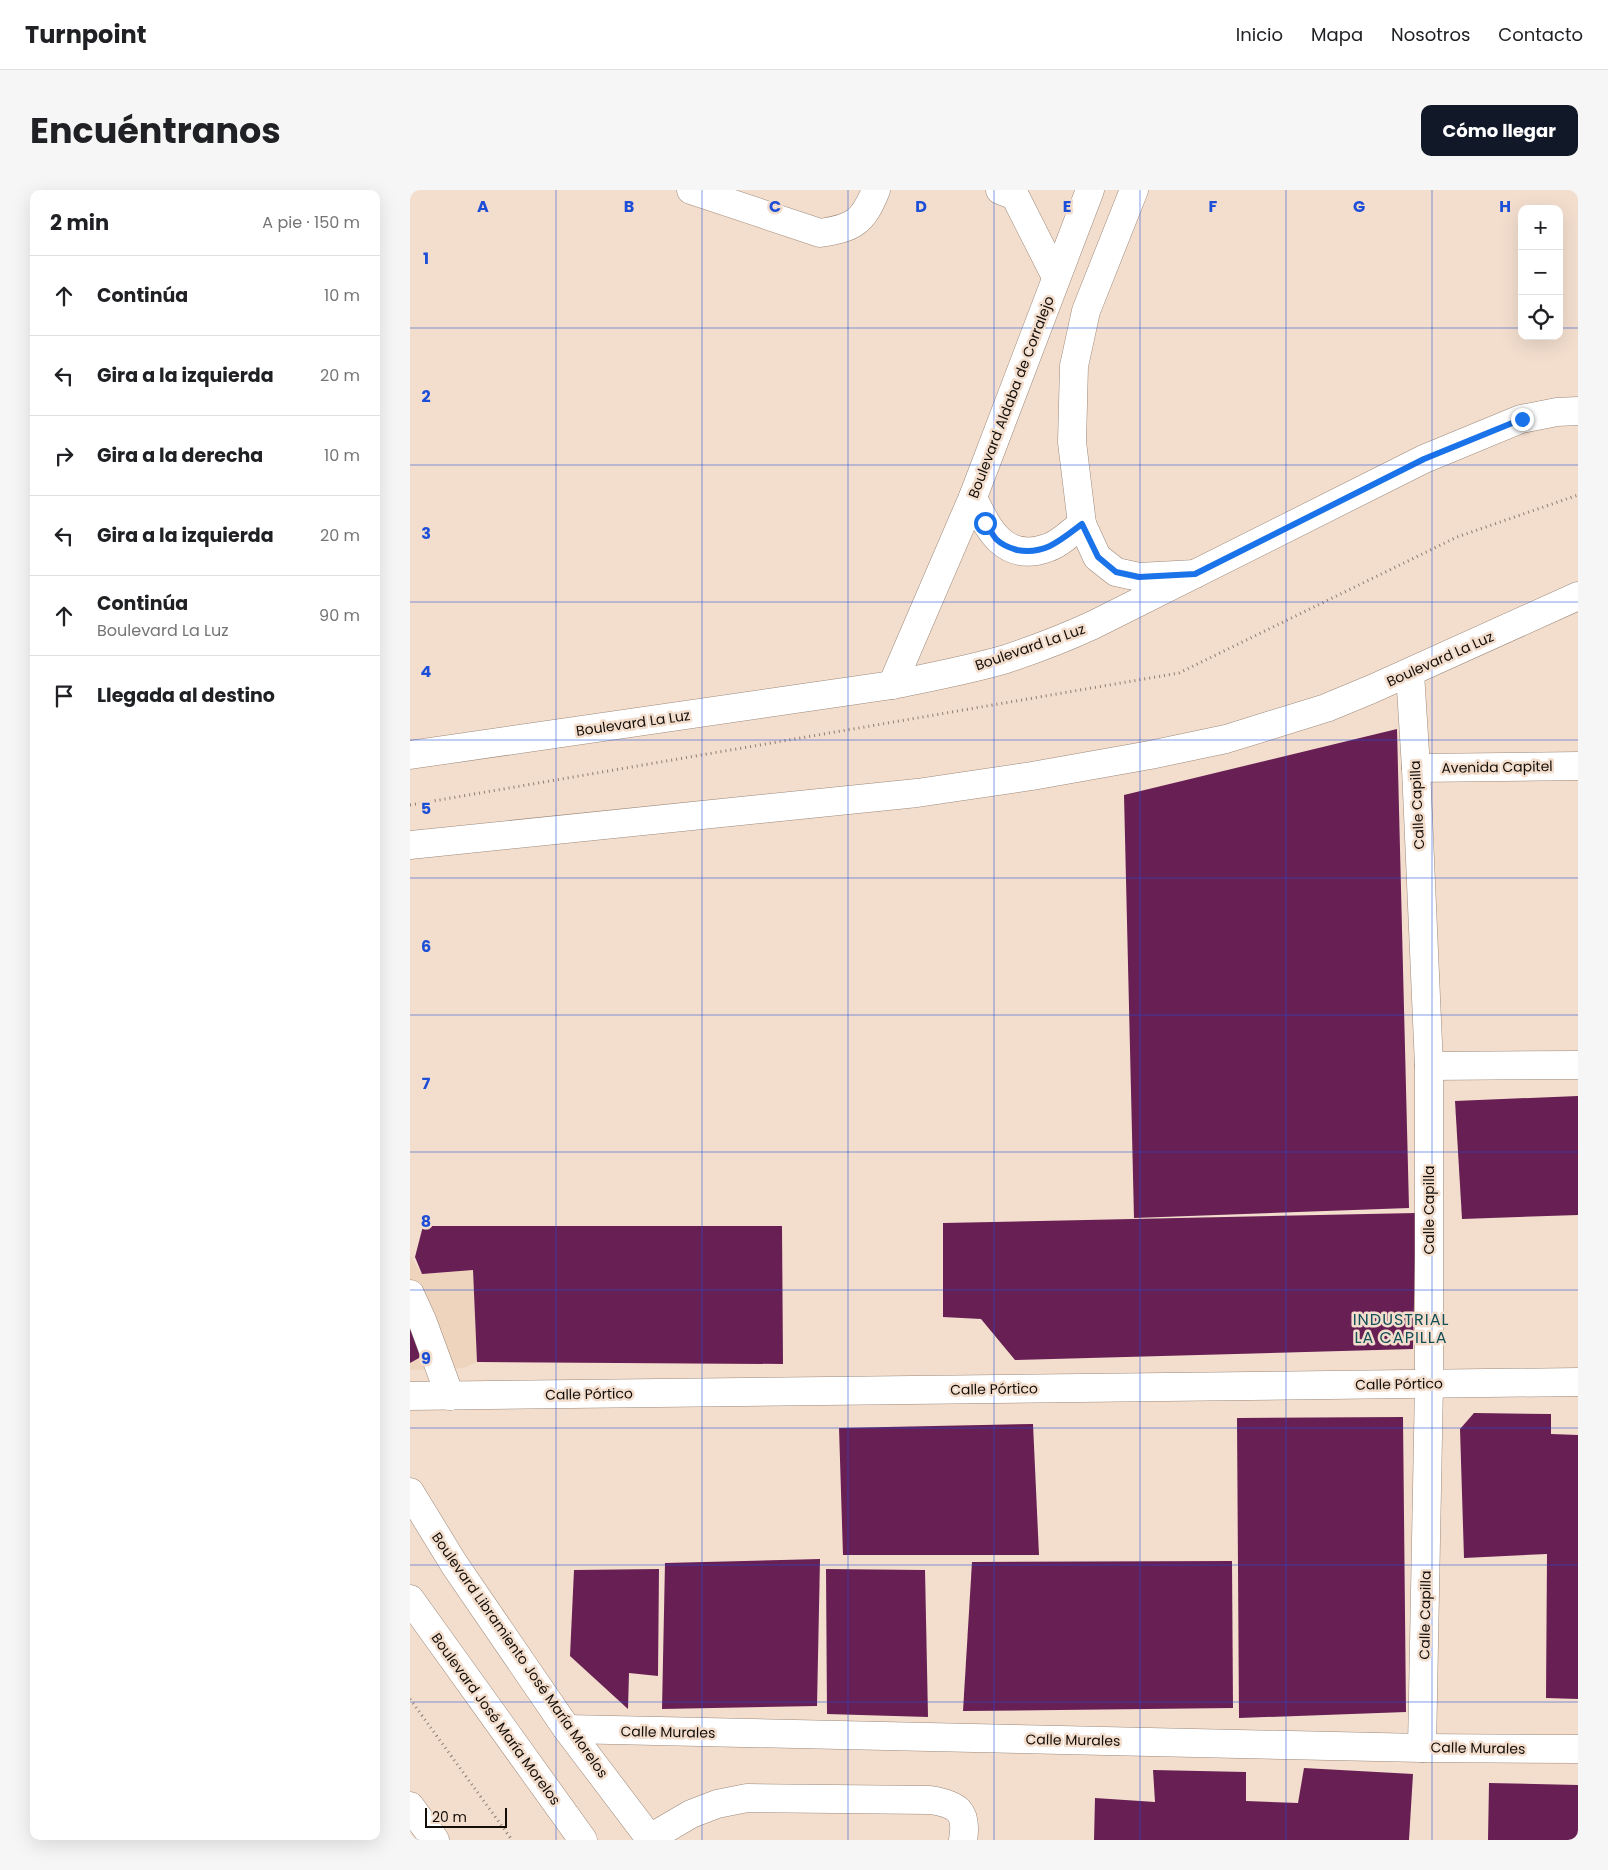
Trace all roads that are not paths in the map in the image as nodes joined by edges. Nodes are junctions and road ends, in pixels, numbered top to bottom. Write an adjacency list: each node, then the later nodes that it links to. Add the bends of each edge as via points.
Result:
1 (691, 190): 2 (street, via 820,233 842,230 855,223 868,210)
2 (876, 190)
3 (1090, 190): 6 (street, Boulevard Aldaba de Corralejo)
4 (1134, 190): 9 (street, via 1086,311 1074,366 1072,442)
5 (1011, 192): 6 (street)
6 (1056, 277): 8 (street, Boulevard Aldaba de Corralejo)
7 (1578, 411): 10 (street, Boulevard La Luz, via 1522,419 1424,459)
8 (973, 497): 9 (street, via 997,540 1011,548 1028,552 1047,548); 13 (street, Boulevard Aldaba de Corralejo)
9 (1082, 524): 10 (street, via 1098,557 1116,572 1139,577)
10 (1195, 574): 13 (street, Boulevard La Luz, via 1056,641 1005,659)
11 (1578, 596): 12 (street, Boulevard La Luz)
12 (1410, 673): 16 (street, Calle Capilla); 17 (street, Boulevard La Luz, via 1326,708 1226,739 1032,776 907,794)
13 (892, 685): 14 (street, Boulevard La Luz)
14 (410, 756)
15 (1578, 766): 16 (street, Avenida Capitel)
16 (1416, 768): 19 (street, Calle Capilla)
17 (410, 846)
18 (1578, 1065): 19 (street)
19 (1428, 1066): 22 (street, Calle Capilla)
20 (410, 1294): 24 (street, via 418,1322)
21 (1578, 1382): 22 (street, Calle Pórtico)
22 (1429, 1384): 24 (street, Calle Pórtico); 28 (street, Calle Capilla)
23 (410, 1396): 24 (street, Calle Pórtico)
24 (450, 1396)
25 (410, 1492): 27 (street, Boulevard Libramiento José María Morelos, via 454,1564)
26 (410, 1599): 33 (street, Boulevard José María Morelos)
27 (568, 1729): 28 (street, Calle Murales); 31 (street, Boulevard Libramiento José María Morelos)
28 (1422, 1748): 29 (street, Calle Murales)
29 (1578, 1749)
30 (410, 1806): 32 (street)
31 (650, 1839): 34 (street, via 691,1814 717,1804 755,1798 947,1802 958,1809 963,1818)
32 (435, 1840)
33 (583, 1840)
34 (963, 1840)

